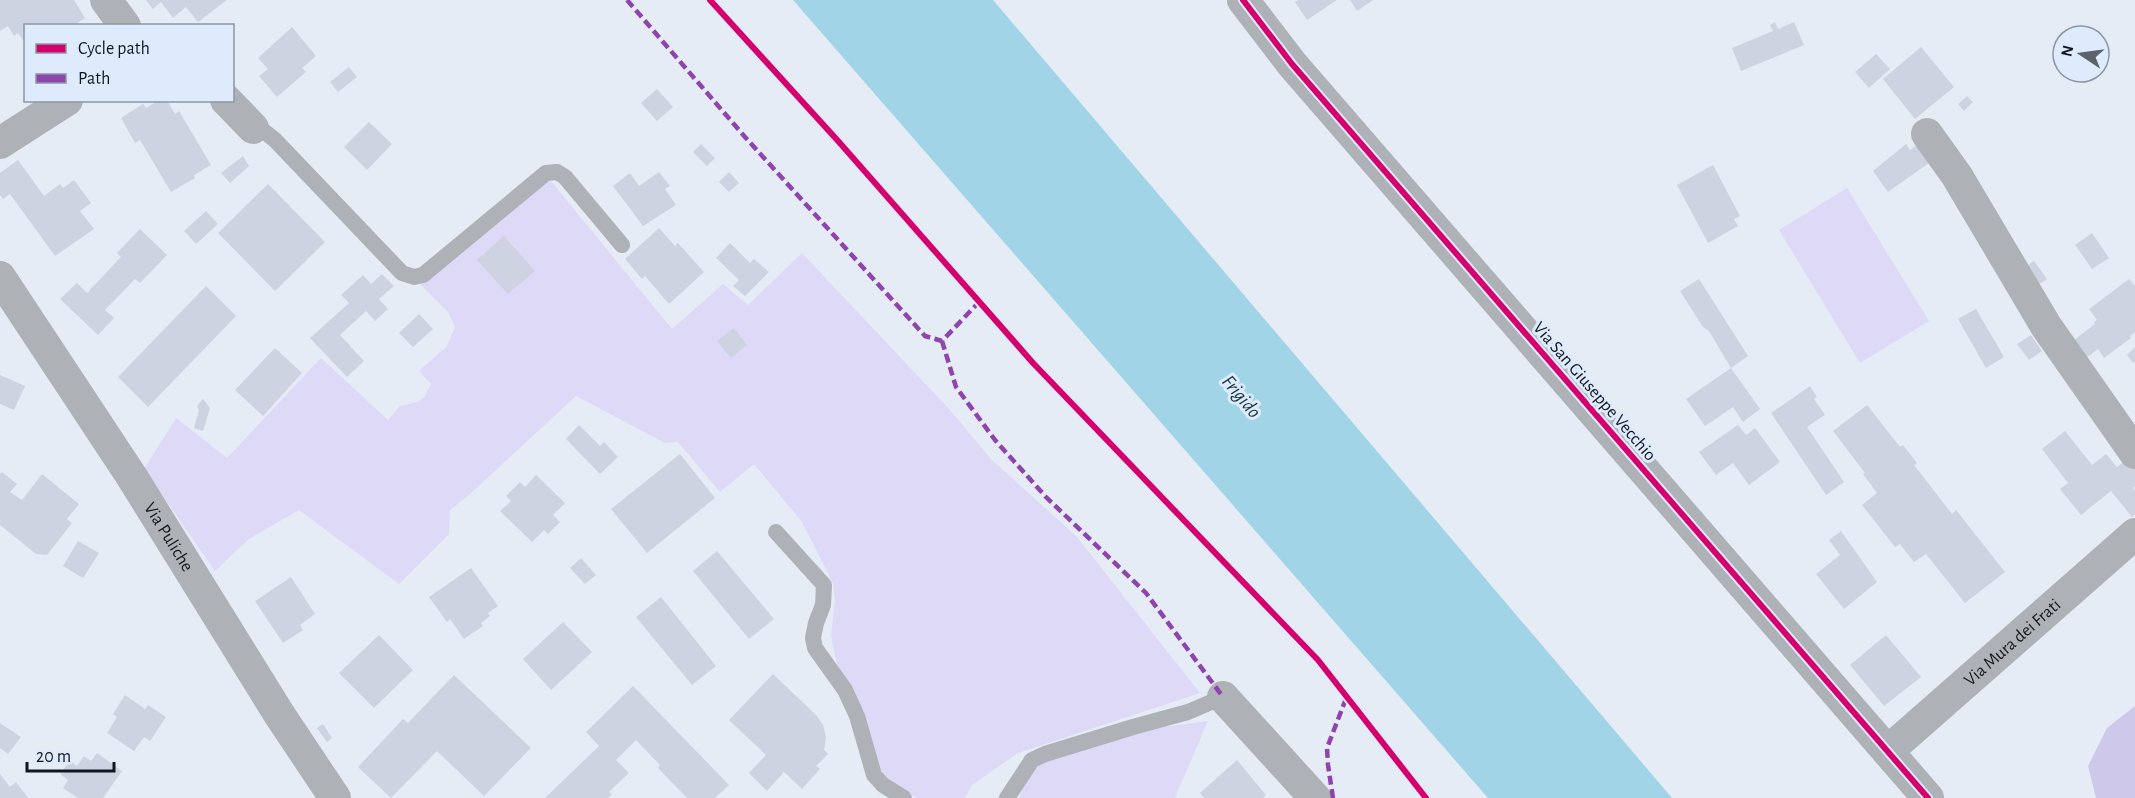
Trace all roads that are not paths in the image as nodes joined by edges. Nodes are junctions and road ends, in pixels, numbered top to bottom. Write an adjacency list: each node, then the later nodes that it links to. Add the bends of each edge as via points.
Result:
1 (106, 0): 3 (street)
2 (1243, 0): 15 (street, Via San Giuseppe Vecchio, via 1292,64)
3 (124, 24)
4 (64, 102): 8 (street)
5 (228, 102): 6 (street)
6 (253, 128): 9 (lane, via 275,140 402,273 414,277 423,275 546,173 557,172 565,177)
7 (1927, 134): 11 (street, via 1957,176 2046,326)
8 (0, 143)
9 (622, 245)
10 (0, 277): 16 (street, Via Puliche)
11 (2135, 453)
12 (776, 532): 17 (lane, via 824,585 823,605 813,638 815,648 845,690 874,775)
13 (2135, 534): 15 (street, Via Mura dei Frati)
14 (1222, 697): 18 (lane, via 1188,712 1032,760); 19 (street)
15 (1888, 751): 20 (street, Via San Giuseppe Vecchio)
16 (335, 798)
17 (904, 798)
18 (1007, 798)
19 (1315, 798)
20 (1928, 798)

